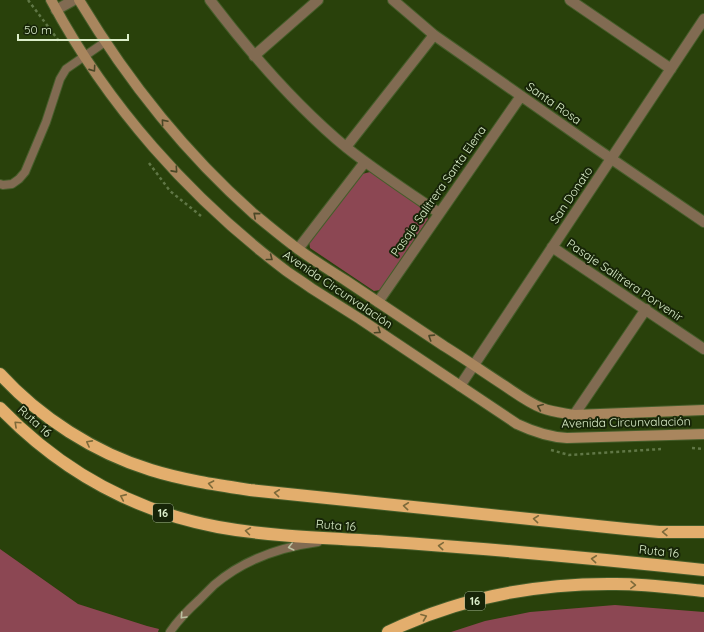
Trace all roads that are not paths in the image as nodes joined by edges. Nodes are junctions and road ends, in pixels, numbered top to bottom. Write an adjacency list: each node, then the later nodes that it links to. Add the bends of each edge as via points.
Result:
1 (51, 0): 8 (street, Avenida Circunvalación)
2 (74, 0): 8 (street)
3 (79, 0): 11 (street, Avenida Circunvalación)
4 (210, 0): 13 (street)
5 (318, 0): 13 (street)
6 (393, 0): 10 (street, Santa Rosa)
7 (570, 0): 14 (street)
8 (56, 10): 12 (street, Avenida Circunvalación)
9 (704, 19): 14 (street, San Donato)
10 (434, 35): 15 (street, Santa Rosa); 16 (street)
11 (105, 42): 12 (lane); 23 (street, Avenida Circunvalación, one-way to 11, via 238,199 183,144 137,88)
12 (84, 56): 19 (lane, via 66,69 60,79 46,122 25,172 12,184); 29 (street, Avenida Circunvalación, one-way to 29, via 154,148 231,226 286,271)
13 (254, 56): 16 (street, via 297,102)
14 (671, 69): 17 (street, San Donato)
15 (520, 96): 17 (street, Santa Rosa); 20 (street, Pasaje Salitrera Santa Elena)
16 (346, 147): 18 (street)
17 (611, 159): 21 (street, Santa Rosa); 22 (street, San Donato)
18 (365, 162): 20 (street); 23 (street)
19 (0, 184)
20 (439, 213): 24 (street, Pasaje Salitrera Santa Elena)
21 (704, 222)
22 (552, 247): 25 (street, Pasaje Salitrera Porvenir); 27 (street, San Donato)
23 (298, 249): 24 (street, Avenida Circunvalación)
24 (378, 302): 27 (street, Avenida Circunvalación, one-way to 24)
25 (646, 309): 26 (street, Pasaje Salitrera Porvenir); 32 (street)
26 (704, 349)
27 (474, 365): 29 (street, San Donato); 32 (street, Avenida Circunvalación, one-way to 27, via 551,411 536,405)
28 (0, 374): 34 (highway, one-way to 28, via 626,529 250,490 181,478 127,461 82,439 60,426 22,396)
29 (460, 386): 33 (street, Avenida Circunvalación, via 517,424 554,437)
30 (0, 408): 35 (highway, Ruta 16 / 16, one-way to 30, via 218,527 142,505 106,489 72,469 31,438)
31 (704, 410): 32 (street, Avenida Circunvalación)
32 (574, 414)
33 (704, 434)
34 (704, 532)
35 (357, 540): 36 (highway, Ruta 16 / 16, one-way to 35, via 548,554); 38 (lane, one-way to 38, via 302,544 273,552 249,563 215,585 183,615)
36 (704, 570)
37 (704, 591): 39 (highway, 16, one-way to 37, via 458,605 539,588 616,584)
38 (170, 632)
39 (388, 632)

